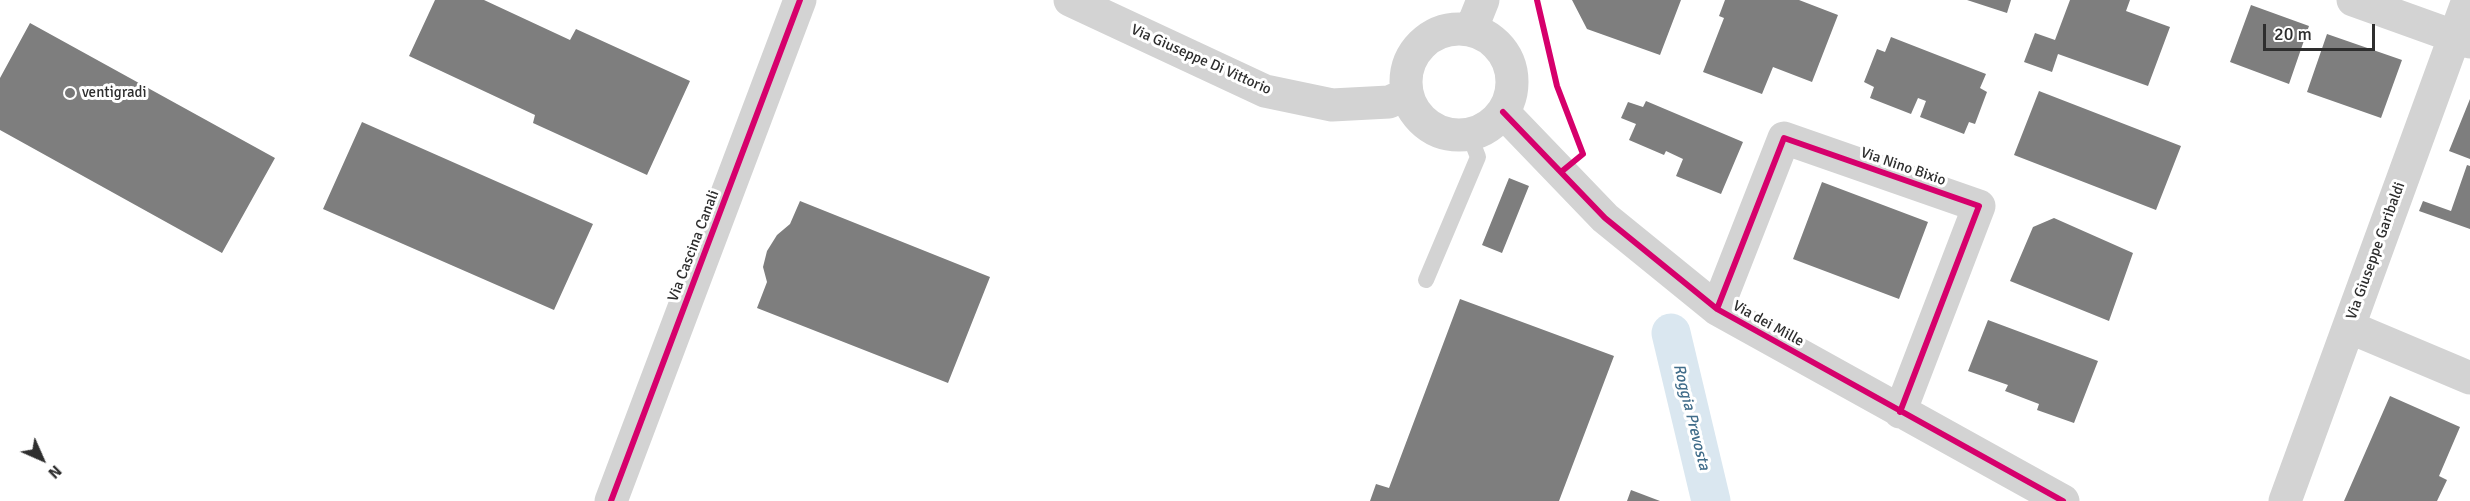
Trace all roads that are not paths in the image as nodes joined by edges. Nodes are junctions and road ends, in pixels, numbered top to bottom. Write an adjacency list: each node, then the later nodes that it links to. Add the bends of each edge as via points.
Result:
1 (800, 0): 16 (street, Via Cascina Canali)
2 (1070, 0): 8 (street, Via Giuseppe Di Vittorio, via 1265,91 1332,105 1389,102)
3 (1483, 0): 6 (street)
4 (2353, 0): 7 (street)
5 (2468, 0): 7 (street, Via Giuseppe Garibaldi)
6 (1471, 30): 8 (street, via 1436,34 1422,44 1406,76); 9 (street, via 1500,48 1509,63 1511,97)
7 (2462, 39): 13 (street, Via Giuseppe Garibaldi)
8 (1407, 94): 10 (street, via 1424,122 1453,135)
9 (1503, 112): 10 (street, via 1483,130); 12 (street, Via dei Mille, via 1605,218)
10 (1469, 135): 11 (lane, via 1478,157)
11 (1426, 280)
12 (1717, 309): 15 (street, Via dei Mille); 15 (street, Via Nino Bixio, via 1784,138 1979,207)
13 (2349, 327): 14 (street); 18 (street, Via Giuseppe Garibaldi)
14 (2470, 378)
15 (1900, 412): 17 (street, Via dei Mille)
16 (611, 501)
17 (2062, 501)
18 (2285, 501)

